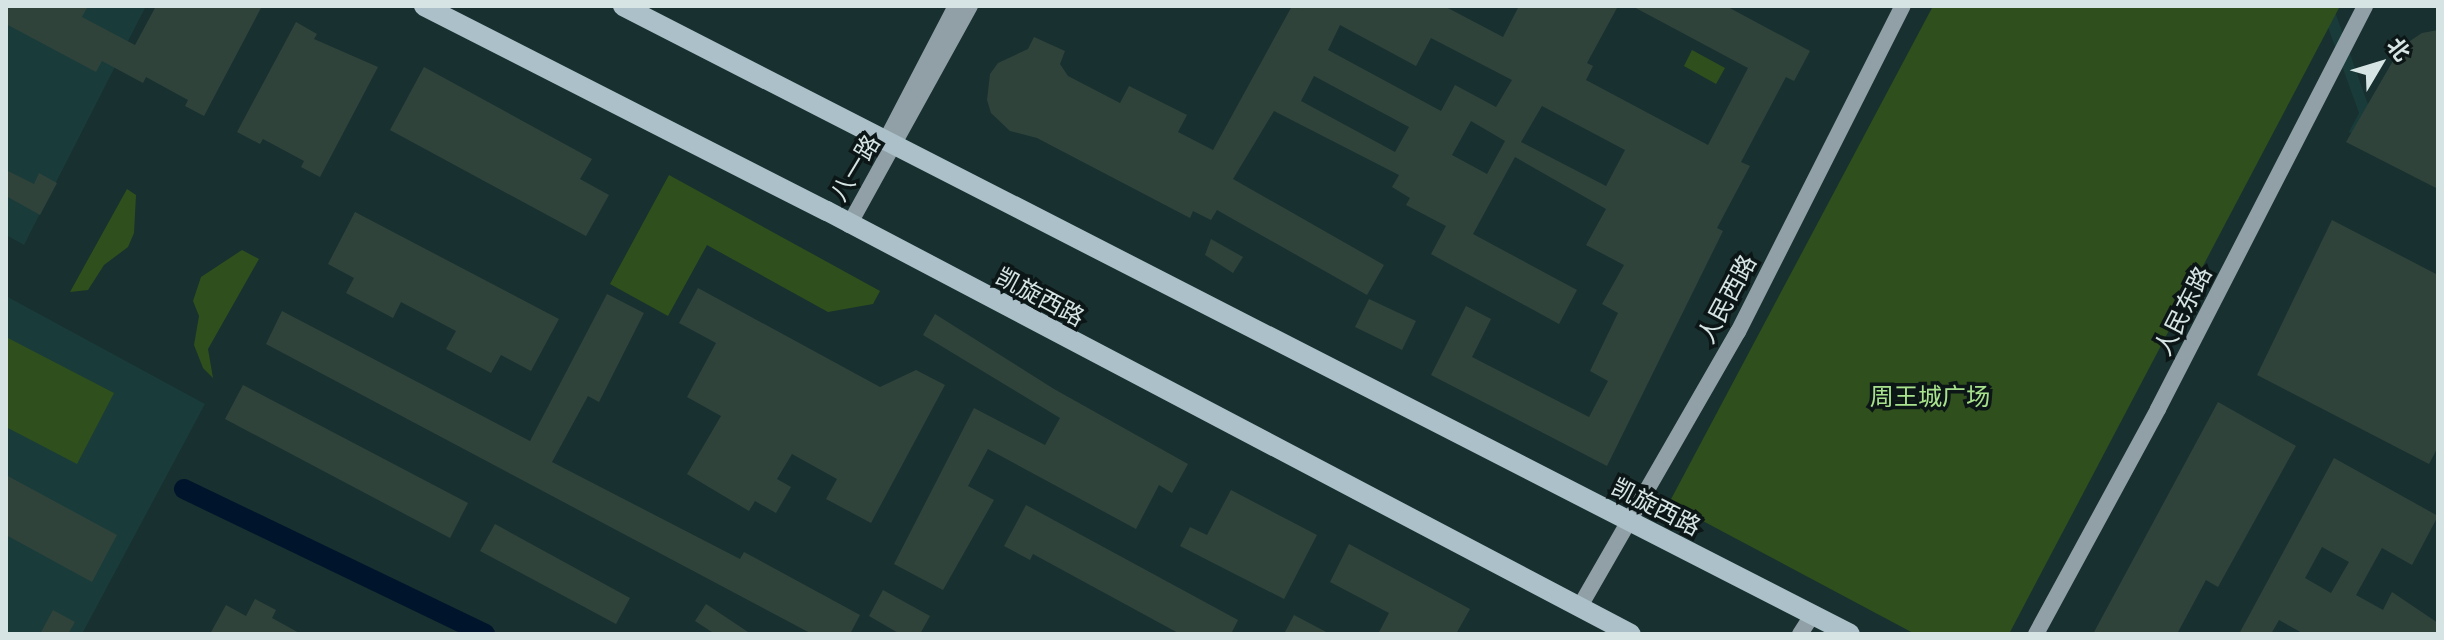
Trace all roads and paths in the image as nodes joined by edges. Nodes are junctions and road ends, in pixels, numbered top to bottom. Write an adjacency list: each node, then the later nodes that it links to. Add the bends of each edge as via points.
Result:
1 (424, 6): 8 (main road, 凯旋西路)
2 (623, 6): 7 (main road, 凯旋西路)
3 (956, 6): 7 (main road, 八一路)
4 (970, 6): 7 (main road, 八一路)
5 (1903, 6): 9 (main road, 人民西路, via 1738,332)
6 (2365, 6): 15 (main road, 人民东路)
7 (891, 143): 8 (main road, 八一路); 9 (main road, 凯旋西路)
8 (849, 225): 10 (main road, 凯旋西路)
9 (1627, 522): 10 (main road, 人民西路); 11 (main road, 凯旋西路)
10 (1579, 608): 12 (main road, 凯旋西路)
11 (1813, 614): 13 (main road); 14 (main road, 凯旋西路)
12 (1631, 634)
13 (1803, 634)
14 (1850, 634)
15 (2036, 634)

